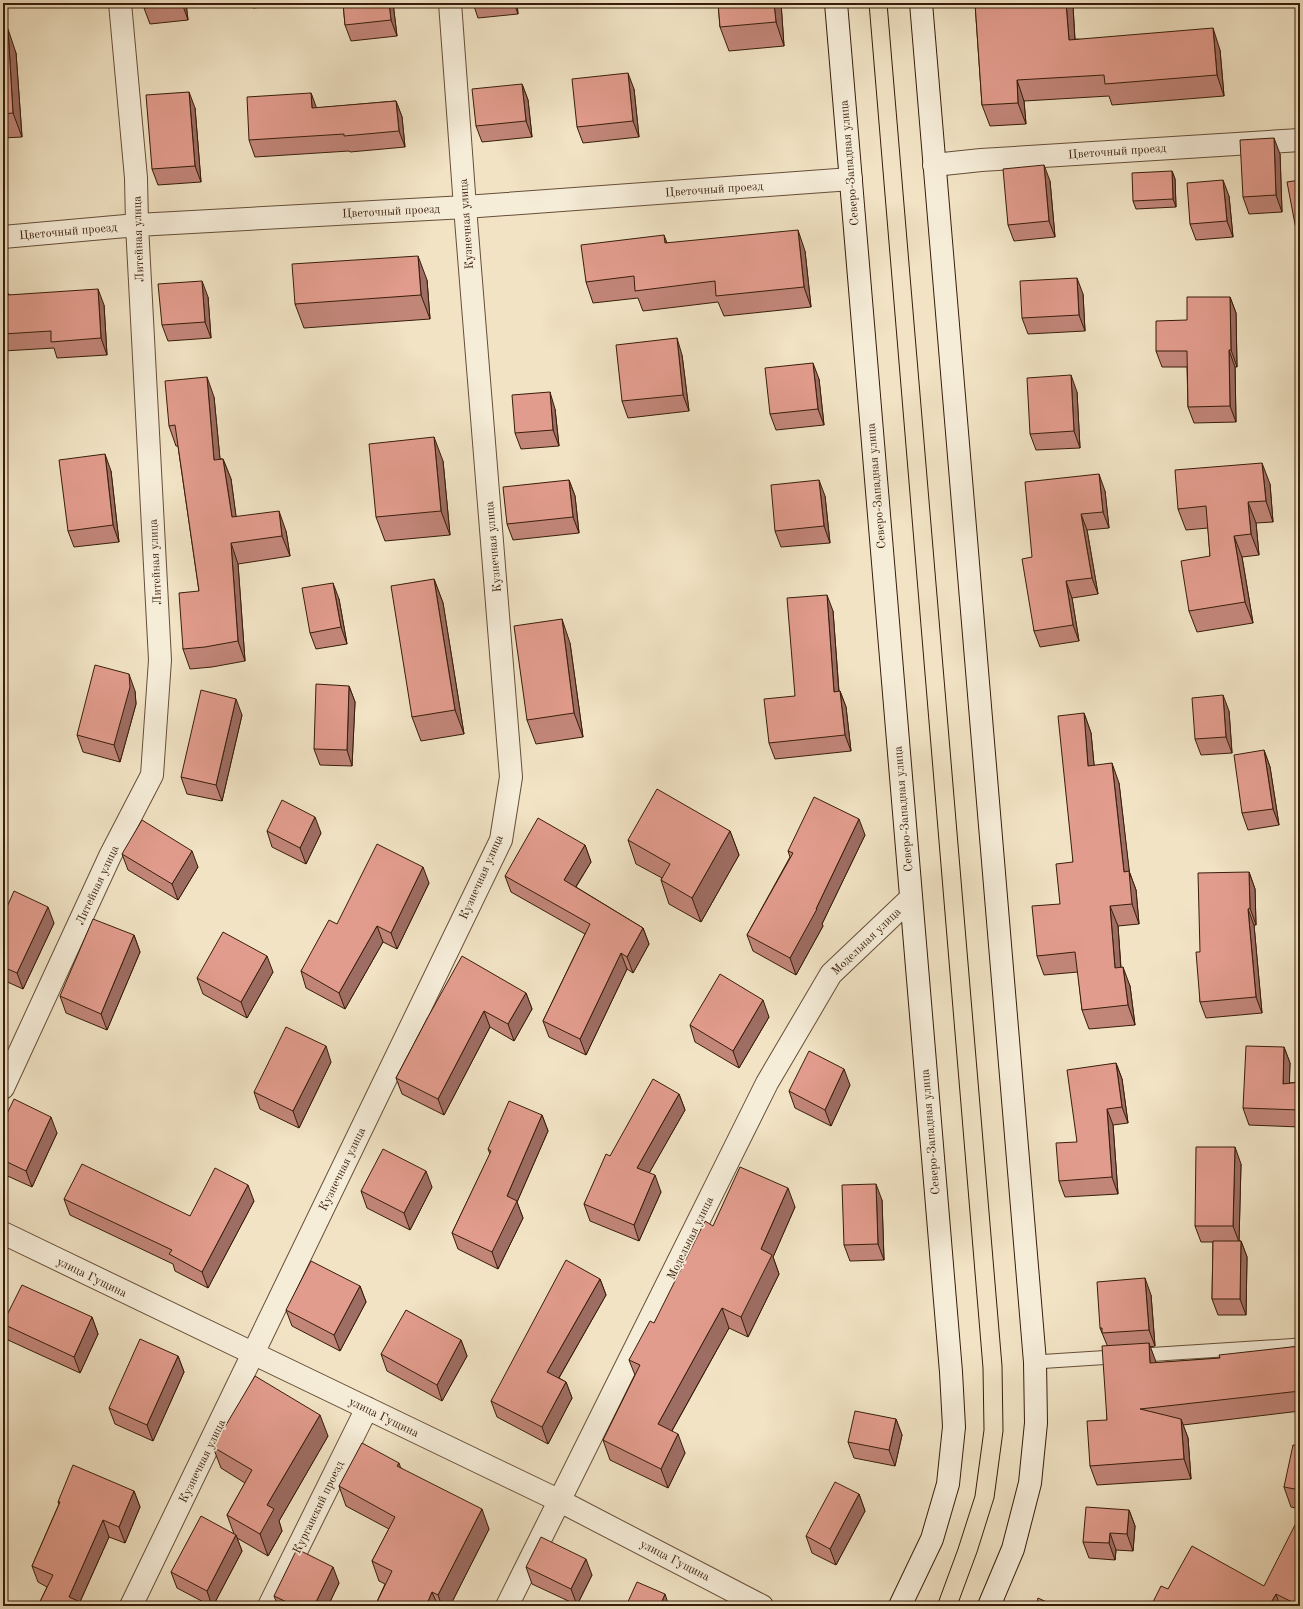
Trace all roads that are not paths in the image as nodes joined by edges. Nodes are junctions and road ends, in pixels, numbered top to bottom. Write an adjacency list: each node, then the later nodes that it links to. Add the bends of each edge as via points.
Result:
1 (120, 3): 9 (street, Литейная улица, via 136,178)
2 (450, 3): 8 (street, Кузнечная улица)
3 (836, 3): 7 (street, Северо-Западная улица)
4 (921, 3): 6 (street)
5 (1300, 140): 6 (street, Цветочный проезд)
6 (934, 165): 16 (street)
7 (850, 179): 8 (street, Цветочный проезд); 11 (street, Северо-Западная улица)
8 (465, 207): 9 (street, Цветочный проезд); 15 (street, Кузнечная улица, via 511,777 501,840)
9 (137, 225): 10 (street, Цветочный проезд); 12 (street, Литейная улица, via 160,660 152,775 110,856)
10 (3, 237)
11 (911, 898): 18 (street, Модельная улица, via 831,974 766,1083); 23 (street, Северо-Западная улица, via 954,1427 948,1484 932,1539)
12 (3, 1088)
13 (3, 1233): 15 (street, улица Гущина)
14 (1300, 1345): 16 (lane)
15 (253, 1355): 17 (street, улица Гущина); 19 (street, Кузнечная улица)
16 (1035, 1362): 24 (street, via 1036,1423 1030,1483 1013,1549)
17 (367, 1408): 18 (street, улица Гущина); 20 (street, Курганский проезд)
18 (560, 1501): 21 (street, Модельная улица); 22 (street, улица Гущина)
19 (131, 1606)
20 (269, 1606)
21 (507, 1606)
22 (762, 1606)
23 (900, 1606)
24 (989, 1606)

